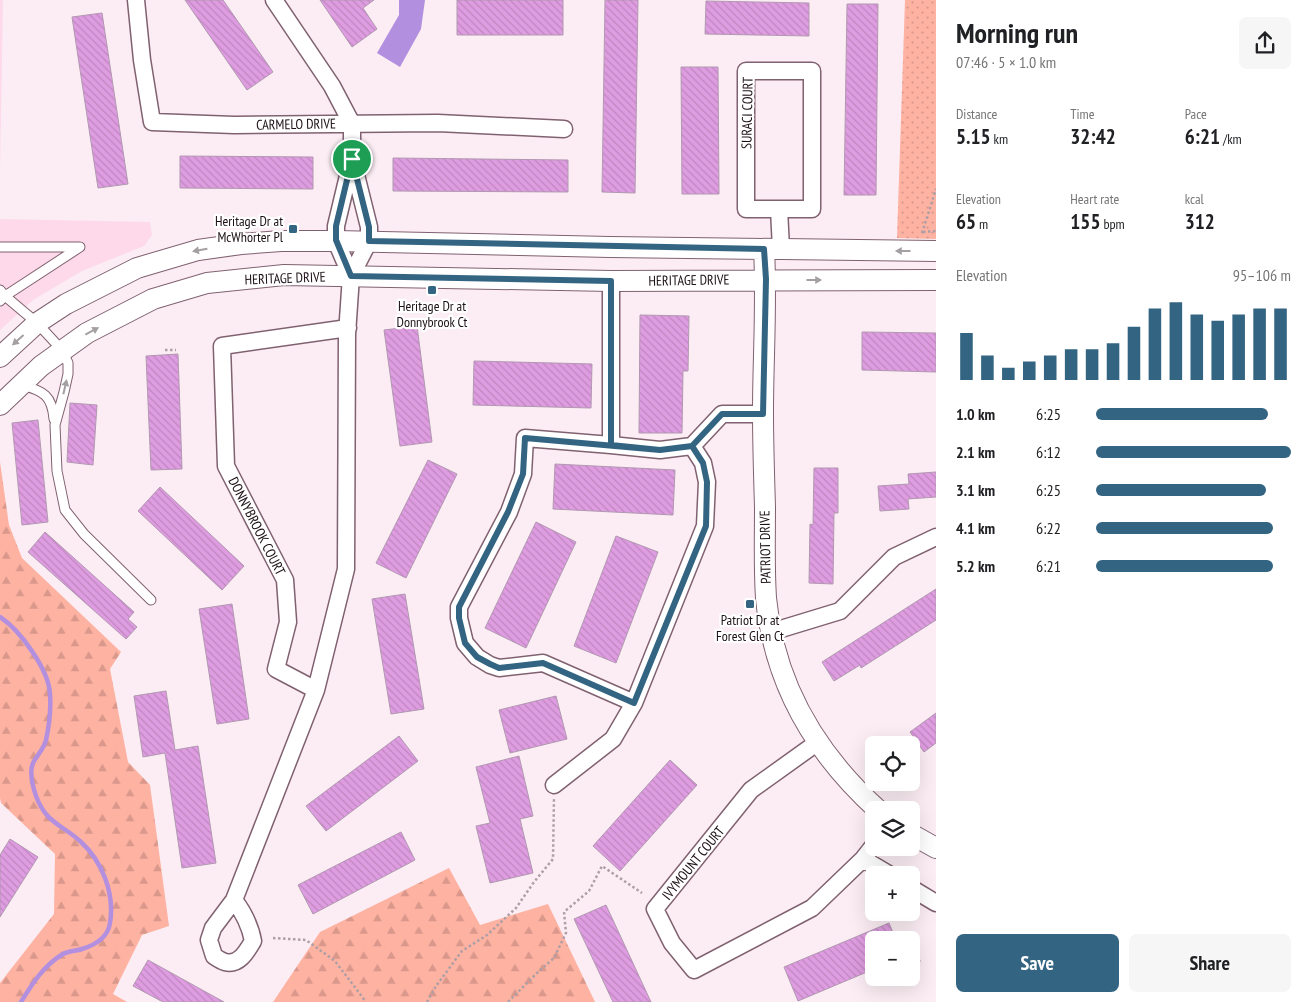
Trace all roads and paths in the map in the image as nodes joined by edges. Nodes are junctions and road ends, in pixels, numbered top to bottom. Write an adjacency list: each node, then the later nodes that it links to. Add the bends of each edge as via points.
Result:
1 (136, 0): 3 (street, CARMELO DRIVE, via 152,122)
2 (274, 0): 3 (street, via 332,86)
3 (352, 124): 4 (street, CARMELO DRIVE, via 438,123); 5 (street)
4 (564, 129)
5 (352, 159): 9 (street, via 336,226); 10 (street, via 369,227)
6 (936, 189): 8 (path)
7 (779, 209): 7 (street, SURACI COURT, via 812,210 812,71 746,71 746,209); 12 (street)
8 (922, 232)
9 (336, 240): 10 (street); 14 (street); 19 (street, one-way to 19, via 281,241 198,250 137,268 66,304)
10 (369, 241): 12 (street); 14 (street)
11 (0, 247): 18 (lane, via 80,247)
12 (773, 249): 13 (street, one-way to 12); 15 (street, PATRIOT DRIVE)
13 (936, 251)
14 (351, 276): 17 (street, HERITAGE DRIVE); 20 (street); 21 (street, HERITAGE DRIVE, one-way to 14, via 87,333 153,299 207,283 284,275)
15 (766, 279): 16 (street, HERITAGE DRIVE, one-way to 16); 17 (street, HERITAGE DRIVE); 27 (street, PATRIOT DRIVE)
16 (936, 280)
17 (611, 281): 29 (street)
18 (2, 296): 19 (lane)
19 (37, 324): 21 (lane); 24 (street, one-way to 24)
20 (348, 328): 34 (street, via 346,569); 34 (street, DONNYBROOK COURT, via 222,346 226,466 285,580 288,622 276,669)
21 (62, 350): 25 (street, HERITAGE DRIVE); 28 (lane, one-way to 21, via 68,374)
22 (165, 350): 23 (path)
23 (176, 350)
24 (0, 357)
25 (21, 385): 26 (street, HERITAGE DRIVE); 28 (lane, via 37,389 48,397 53,406)
26 (0, 405)
27 (763, 414): 30 (street, via 722,414); 33 (street, PATRIOT DRIVE, via 766,597)
28 (54, 425): 32 (lane, via 57,470 65,510 84,534)
29 (611, 445): 30 (street, via 660,450); 35 (street, via 525,438 523,474 508,512 459,607 459,618 465,643 477,657 490,664 499,668 543,663)
30 (692, 446): 35 (street, via 703,463 707,482 706,526)
31 (936, 537): 33 (street, via 894,557 840,611)
32 (151, 600)
33 (771, 632): 36 (street, PATRIOT DRIVE, via 788,689)
34 (316, 690): 46 (street)
35 (634, 703): 37 (street, via 614,739)
36 (818, 742): 38 (street, PATRIOT DRIVE, via 838,771); 42 (street, IVYMOUNT COURT, via 751,790 655,910 672,943 694,970 812,908)
37 (554, 791): 50 (path, via 553,859 516,908 462,951)
38 (868, 801)
39 (920, 839): 40 (street)
40 (936, 848)
41 (865, 856): 42 (street, IVYMOUNT COURT)
42 (863, 859): 43 (street)
43 (875, 866)
44 (642, 893): 51 (path, via 602,866 589,891 564,912 566,933 554,958)
45 (920, 893): 47 (street)
46 (234, 900)
47 (936, 903)
48 (273, 938): 49 (path, via 306,940 335,961)
49 (366, 1002)
50 (428, 1002)
51 (508, 1002)

